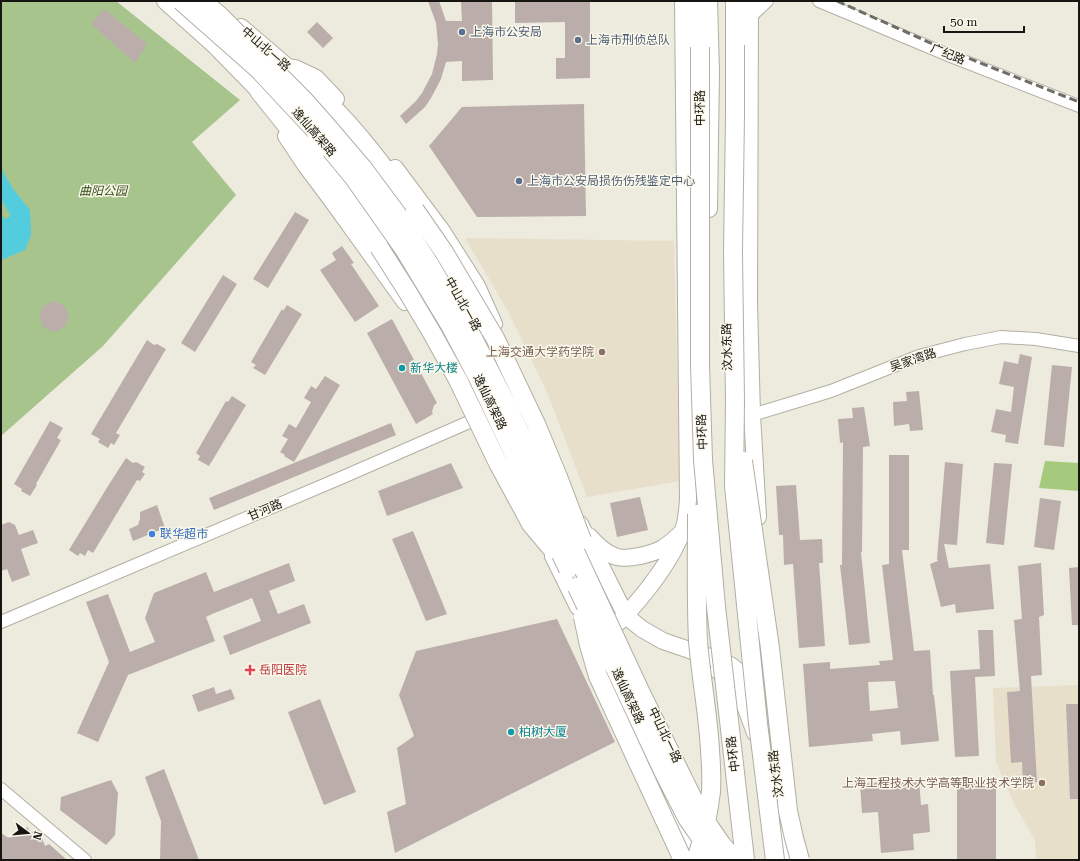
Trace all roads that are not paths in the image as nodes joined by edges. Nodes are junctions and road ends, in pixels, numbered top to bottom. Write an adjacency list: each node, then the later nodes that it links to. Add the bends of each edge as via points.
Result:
1 (165, 1): 14 (main road, 中山北一路, via 213,44)
2 (181, 1): 28 (highway, 逸仙高架路, bridge, via 258,69 315,131 354,178 404,249 450,325 478,378)
3 (202, 1): 35 (highway, 逸仙高架路, bridge, via 220,15 303,99 362,167 397,214 473,338)
4 (211, 1): 13 (main road, 中山北一路)
5 (683, 1): 17 (main road, 汶水东路)
6 (699, 1): 19 (highway, 中环路, bridge)
7 (709, 1): 16 (main road, 汶水东路)
8 (726, 1): 38 (main road, 汶水东路, via 725,208 734,518 738,569)
9 (735, 1): 21 (highway, bridge)
10 (767, 1): 12 (street)
11 (819, 1): 15 (street, 广纪路)
12 (750, 9): 23 (main road, 汶水东路, via 749,303)
13 (285, 65): 20 (main road, 中山北一路, via 382,182 439,263); 20 (main road, via 316,78 361,126 442,231 477,286); 35 (highway, bridge, via 328,103 380,162 447,257 491,331 558,477)
14 (260, 92): 22 (main road, 中山北一路, via 302,129 338,170 406,266 454,345); 24 (main road, via 306,166 403,300); 28 (highway, bridge, via 379,247 458,380 531,524)
15 (1079, 106)
16 (709, 174): 17 (main road); 26 (main road, 汶水东路, via 709,457 702,492)
17 (685, 216): 26 (main road, 汶水东路, via 688,500)
18 (1079, 346): 23 (street, 吴家湾路, via 1036,339 1001,337 965,344 918,356 831,392)
19 (700, 366): 44 (highway, bridge, via 698,640 710,735 711,792 703,835); 52 (highway, 中环路, bridge, via 703,460 716,607)
20 (521, 394): 22 (street, 甘河路); 27 (main road, via 531,428)
21 (735, 401): 54 (highway, bridge, via 734,486 750,644); 54 (highway, bridge, via 770,648 788,811 794,838)
22 (486, 414): 24 (street, 甘河路); 25 (main road, 中山北一路)
23 (752, 415): 38 (main road, 汶水东路)
24 (471, 421): 25 (main road); 31 (street, 甘河路)
25 (499, 441): 32 (main road, 中山北一路)
26 (683, 529): 27 (main road, via 672,542 662,548 626,558 616,557 608,552); 30 (main road, 汶水东路, via 671,556)
27 (583, 530): 30 (main road)
28 (568, 569): 29 (highway, 逸仙高架路)
29 (577, 587): 47 (highway, bridge, via 598,676); 49 (highway, 逸仙高架路, bridge, via 667,779 687,818)
30 (626, 616): 33 (main road, 汶水东路); 34 (main road); 35 (main road)
31 (1, 622)
32 (589, 630): 33 (main road); 36 (main road, 中山北一路)
33 (607, 637): 35 (main road); 36 (main road, 汶水东路)
34 (663, 641): 37 (main road, via 730,666 738,671); 39 (main road, via 708,664 730,679 744,703)
35 (625, 652): 43 (main road, 中山北一路); 51 (highway, 逸仙高架路, bridge, via 640,691 700,813)
36 (602, 654): 41 (main road, 中山北一路)
37 (746, 682): 39 (main road, via 751,696); 40 (main road)
38 (766, 688): 40 (main road, 汶水东路)
39 (755, 733): 53 (main road)
40 (775, 764): 54 (main road, 汶水东路)
41 (664, 788): 44 (main road, 中山北一路, via 683,825); 46 (main road, via 672,839)
42 (1, 789): 45 (street)
43 (713, 832): 49 (main road, 中山北一路); 50 (main road)
44 (695, 857): 48 (main road)
45 (85, 860)
46 (679, 860)
47 (683, 860)
48 (706, 860)
49 (716, 860)
50 (726, 860)
51 (735, 860)
52 (746, 860)
53 (770, 860)
54 (787, 860)

